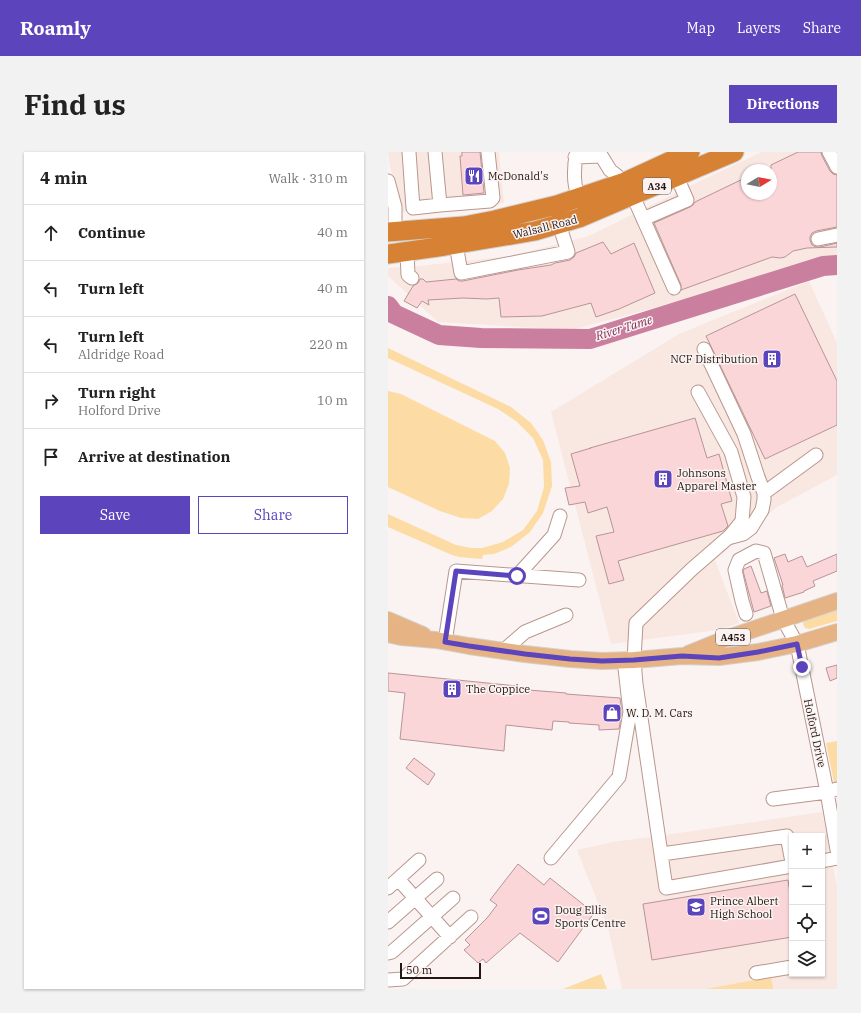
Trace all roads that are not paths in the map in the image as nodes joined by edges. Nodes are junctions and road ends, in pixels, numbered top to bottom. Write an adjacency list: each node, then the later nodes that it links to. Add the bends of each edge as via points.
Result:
1 (409, 152): 13 (street, via 413,208)
2 (435, 152): 13 (street)
3 (488, 152): 13 (street, via 493,198 490,201)
4 (734, 152): 8 (highway, Walsall Road / A34)
5 (830, 152): 9 (street)
6 (576, 154): 7 (street); 12 (street, via 574,180)
7 (600, 154): 11 (street, via 610,170)
8 (687, 166): 11 (highway, Walsall Road / A34); 11 (highway, Walsall Road / A34); 12 (street, Walsall Road, via 590,205); 14 (street, via 687,200)
9 (837, 167)
10 (388, 181): 16 (street, via 395,207)
11 (629, 189): 12 (highway, Walsall Road / A34); 14 (street); 15 (highway, Walsall Road / A34, via 579,218)
12 (580, 198): 16 (highway, Walsall Road / A34, via 464,226)
13 (440, 205)
14 (643, 219): 23 (street)
15 (559, 224): 19 (highway, Walsall Road / A34, via 535,231); 19 (street, via 568,252 461,273)
16 (391, 232)
17 (837, 235): 18 (street)
18 (818, 239)
19 (456, 244): 20 (highway, Walsall Road / A34)
20 (407, 251): 21 (highway, Walsall Road / A34); 22 (street, via 408,275)
21 (388, 254)
22 (412, 278)
23 (674, 288)
24 (704, 350): 27 (street, via 744,434)
25 (698, 392): 29 (street, via 731,452 744,497 742,521)
26 (816, 456): 27 (street)
27 (764, 492): 29 (street, via 762,510 751,528 743,534)
28 (560, 516): 30 (street, via 554,536)
29 (728, 538): 43 (street, via 636,623)
30 (517, 576): 31 (street); 39 (street, via 456,571)
31 (579, 580)
32 (837, 601): 36 (main road, A453)
33 (746, 614): 36 (street, Holford Drive, via 735,570 739,560 756,551 764,553)
34 (566, 615): 41 (street, via 525,632)
35 (388, 620): 39 (main road, A453)
36 (784, 620): 40 (street, Holford Drive); 42 (main road, A453)
37 (837, 632): 40 (main road, A453)
38 (388, 634): 39 (main road, A453)
39 (440, 641): 41 (main road, A453)
40 (797, 644): 42 (main road, A453, via 719,658); 44 (street, Holford Drive)
41 (503, 651): 43 (main road, A453, via 570,659)
42 (682, 656): 43 (main road, A453)
43 (629, 660): 46 (street, via 630,712 619,777 552,858); 49 (street, via 638,698)
44 (832, 791): 45 (street); 48 (street, Holford Drive)
45 (774, 799)
46 (567, 839)
47 (789, 846): 49 (street, via 787,836)
48 (837, 850)
49 (662, 854): 53 (street, via 666,888)
50 (837, 858): 52 (street)
51 (419, 860): 54 (street)
52 (825, 860)
53 (789, 867)
54 (398, 879): 56 (street); 57 (street)
55 (437, 879): 57 (street)
56 (388, 888)
57 (415, 898): 59 (street); 61 (street)
58 (454, 898): 59 (street)
59 (433, 917): 62 (street); 63 (street)
60 (471, 917): 62 (street)
61 (388, 922)
62 (450, 937): 66 (street, via 403,979)
63 (388, 953)
64 (789, 968): 65 (street)
65 (756, 973)
66 (388, 980)

